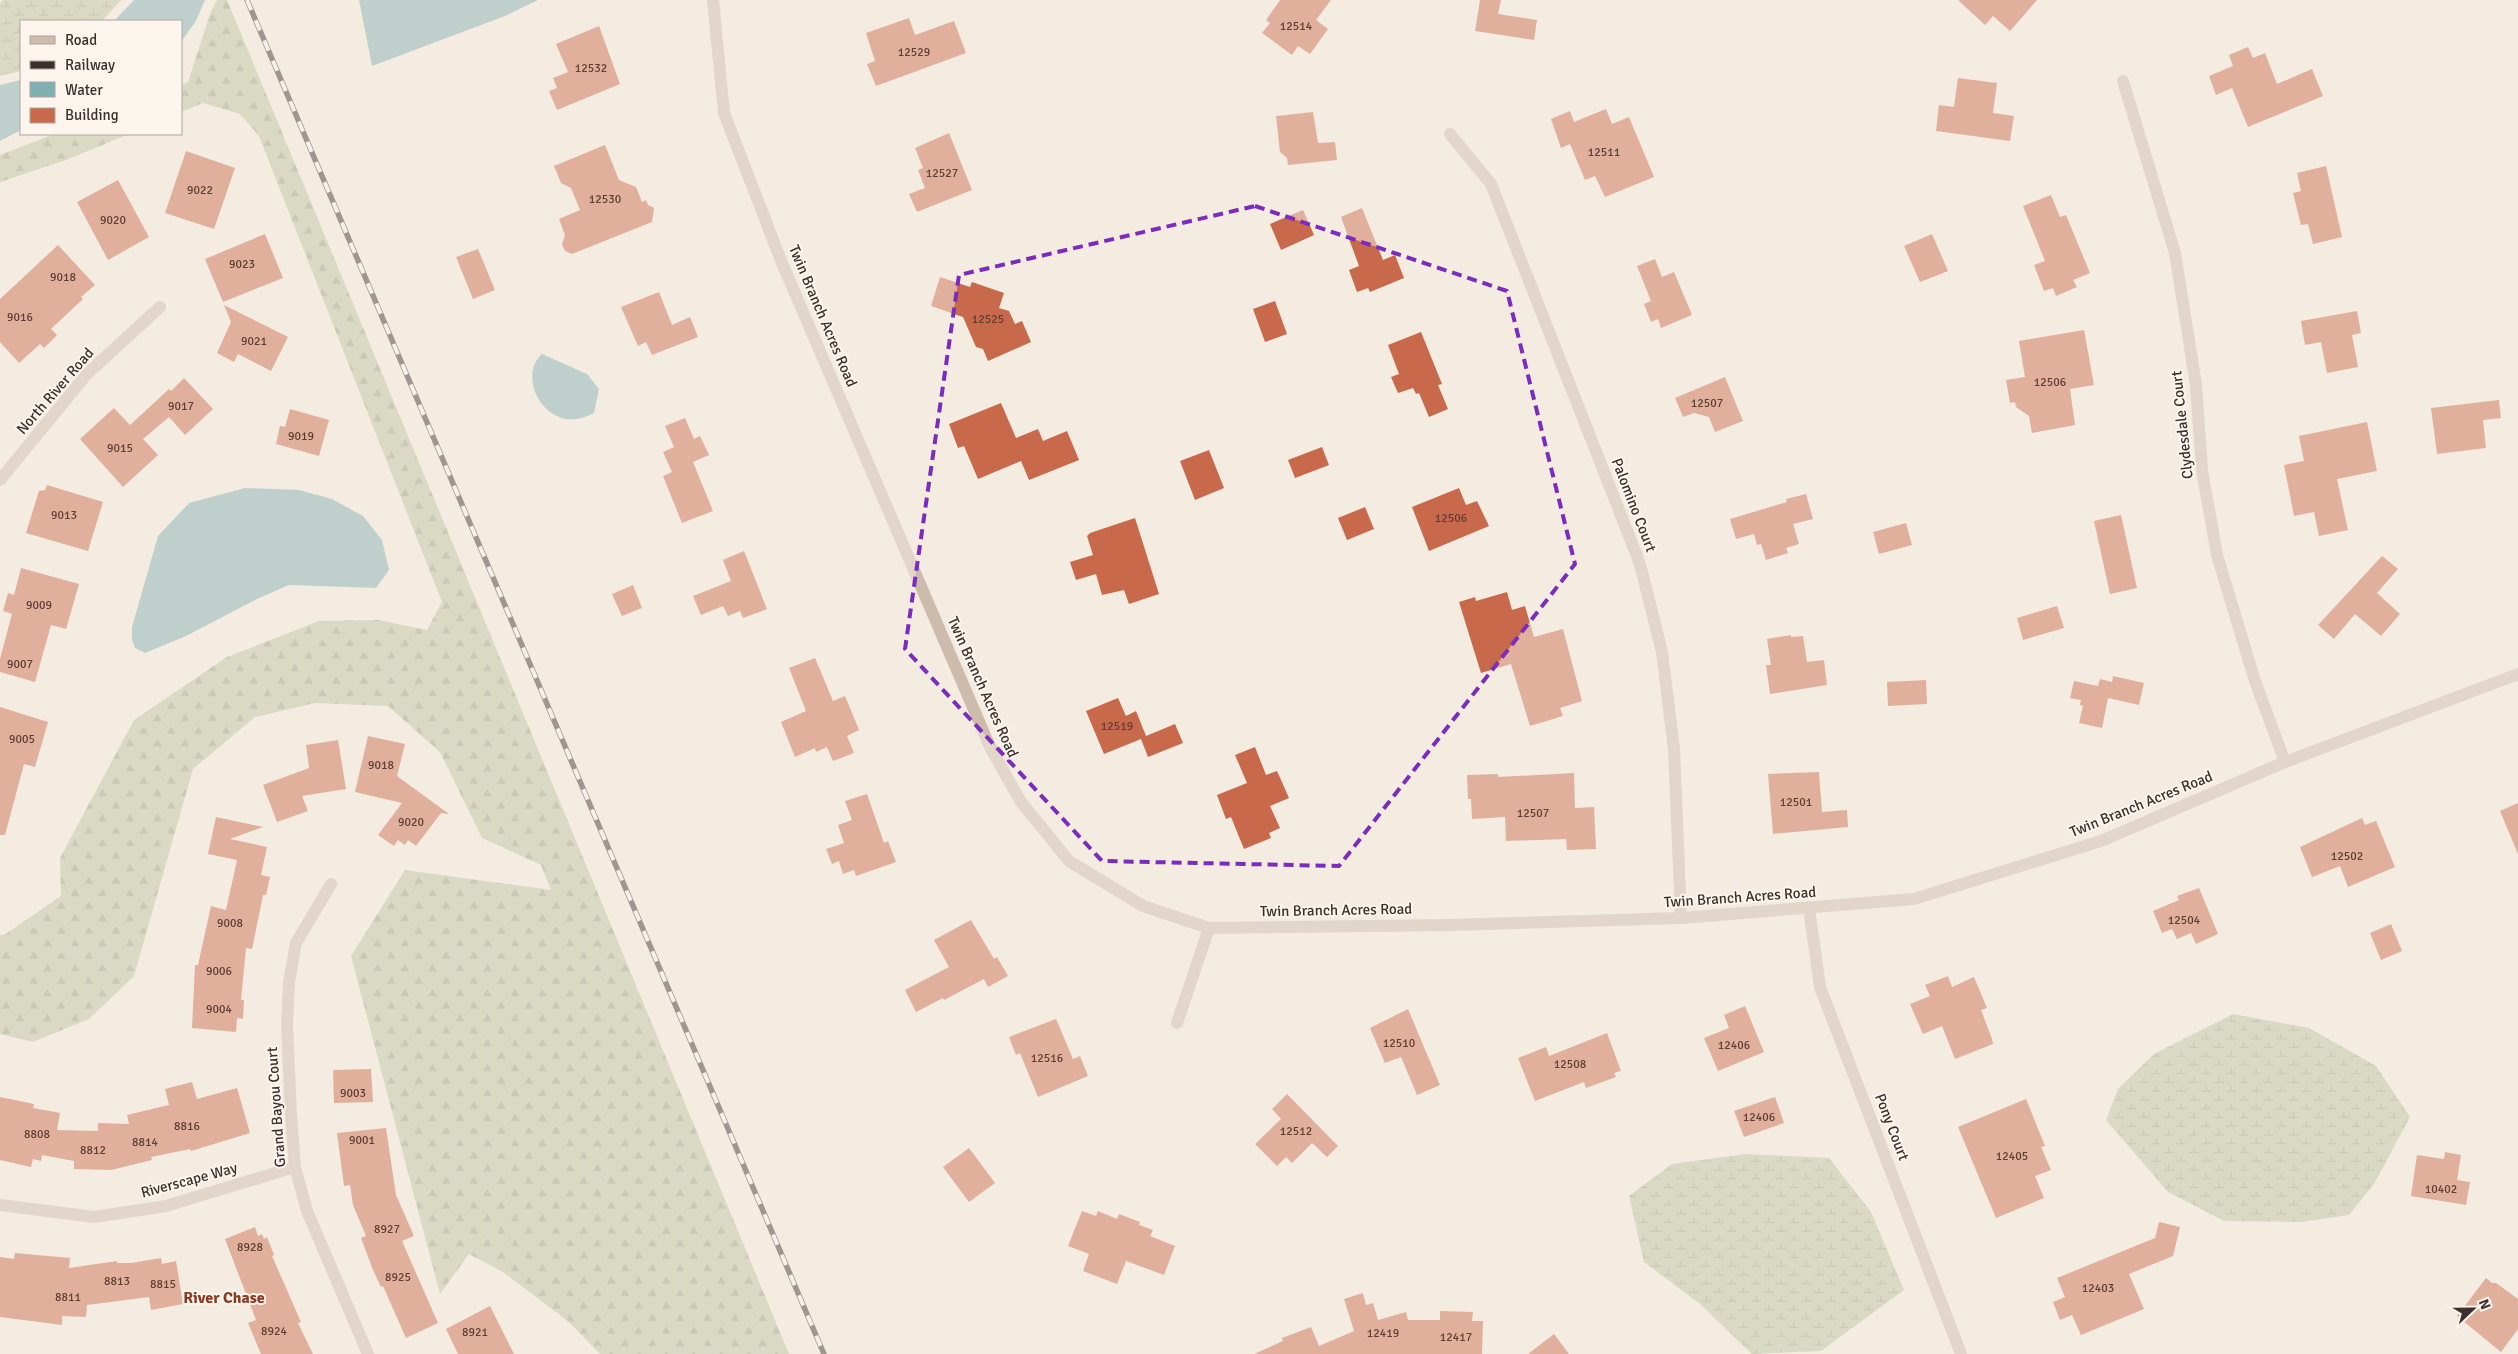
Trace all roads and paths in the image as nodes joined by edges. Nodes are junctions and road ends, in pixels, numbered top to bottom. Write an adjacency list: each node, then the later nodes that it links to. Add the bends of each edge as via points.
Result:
1 (713, 0): 11 (street, Twin Branch Acres Road, via 724,112 782,263 990,747 1021,802 1069,861 1143,906)
2 (2123, 80): 7 (street, Clydesdale Court, via 2175,253 2196,385 2202,470 2217,554 2255,681)
3 (1450, 134): 10 (street, Palomino Court, via 1491,184 1638,556 1662,652 1672,731)
4 (160, 306): 5 (street, North River Road, via 87,374)
5 (0, 480)
6 (2518, 674): 7 (street, Twin Branch Acres Road)
7 (2285, 762): 9 (street, Twin Branch Acres Road, via 2101,841 1914,900)
8 (331, 884): 13 (street, Grand Bayou Court, via 296,943 289,982 287,1024)
9 (1809, 908): 10 (street, Twin Branch Acres Road); 16 (street, Pony Court, via 1820,987)
10 (1681, 918): 11 (street, Twin Branch Acres Road)
11 (1209, 928): 12 (street)
12 (1177, 1023)
13 (295, 1167): 14 (street, Riverscape Way, via 166,1206 94,1217); 15 (street, Grand Bayou Court, via 307,1211)
14 (0, 1205)
15 (368, 1354)
16 (1961, 1354)

